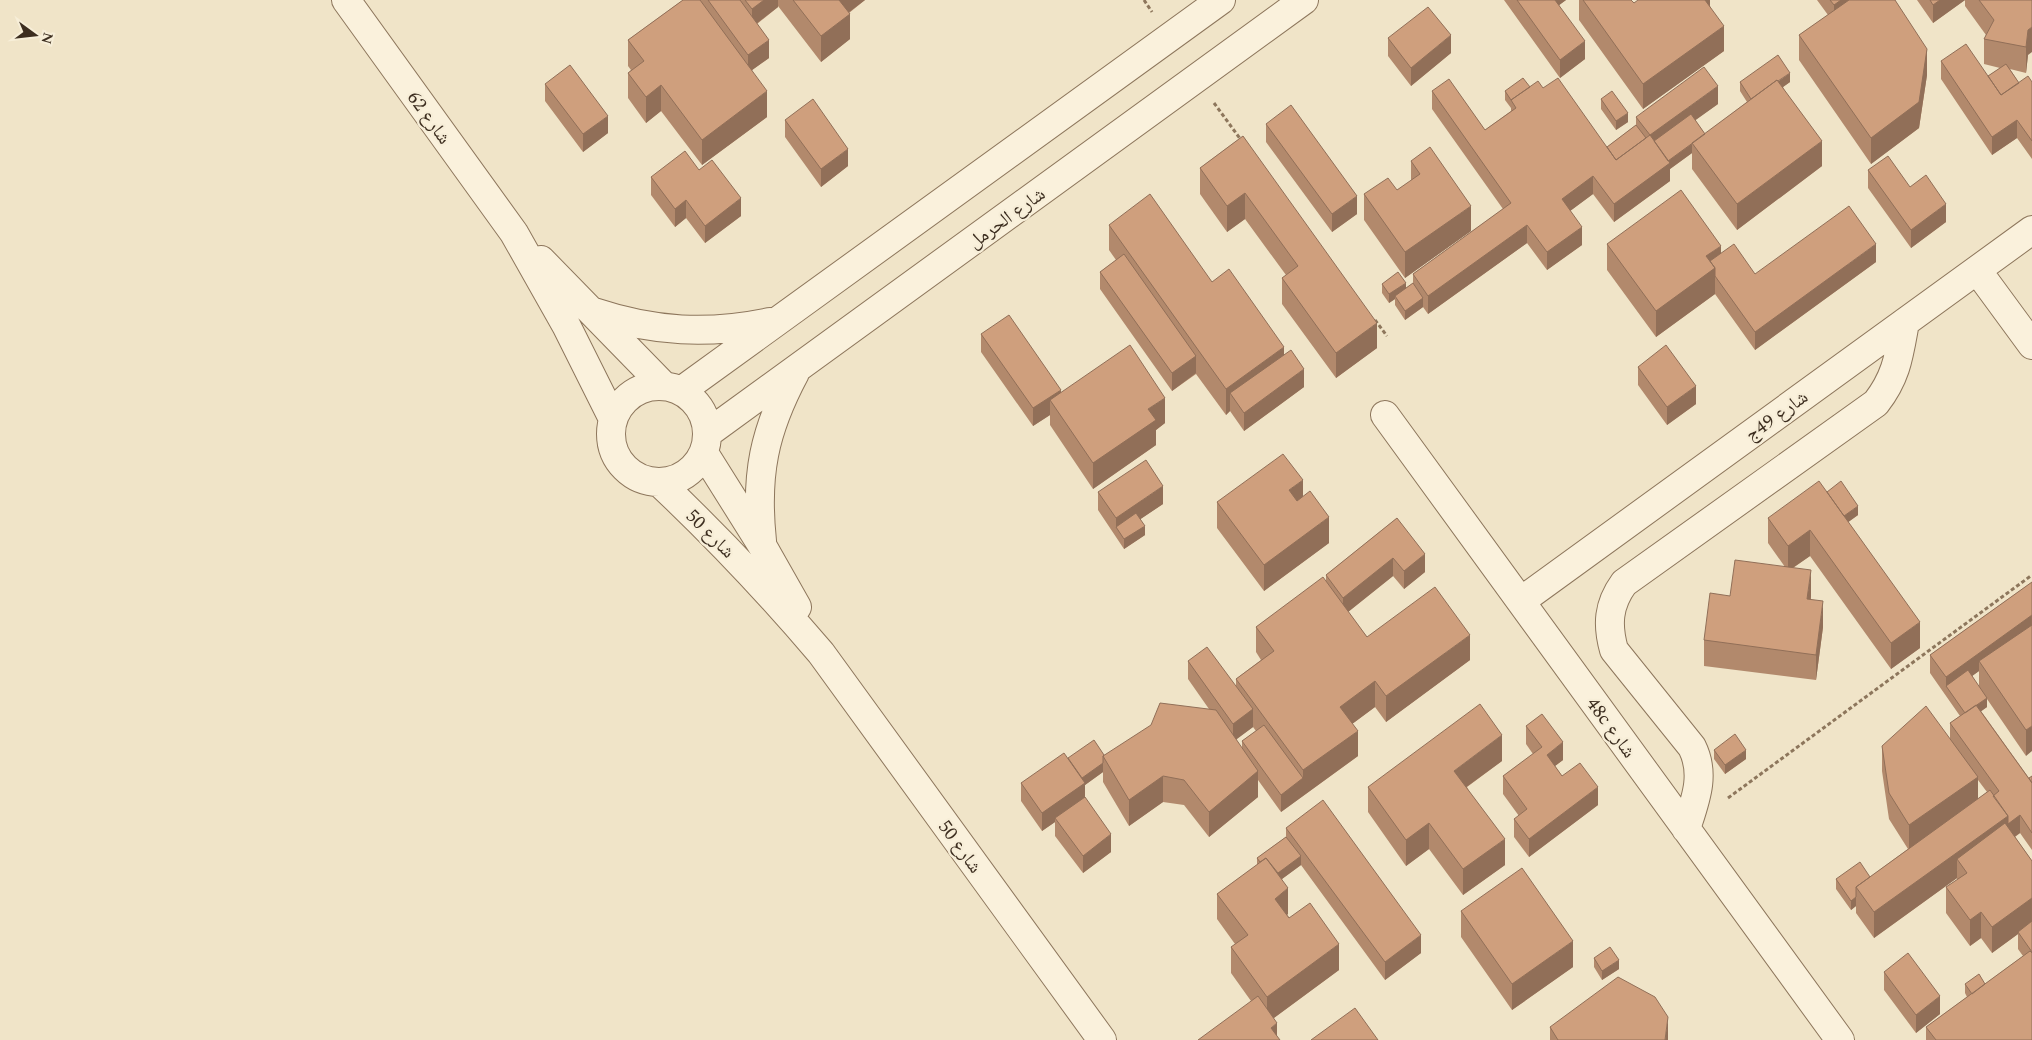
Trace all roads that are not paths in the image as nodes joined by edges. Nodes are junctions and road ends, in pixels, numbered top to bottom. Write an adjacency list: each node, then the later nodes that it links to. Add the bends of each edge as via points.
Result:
1 (346, 0): 5 (street, شارع 62)
2 (1221, 0): 8 (street)
3 (1304, 0): 11 (street, شارع الحرمل)
4 (2032, 230): 6 (street, شارع 49ج)
5 (514, 234): 7 (street, شارع 62); 14 (street, شارع 62, via 566,325)
6 (1977, 270): 9 (street, شارع 49ج); 10 (street)
7 (591, 311): 8 (street, via 622,321 685,331 724,329); 12 (street, شارع 62)
8 (779, 320): 12 (street)
9 (1905, 322): 18 (street, شارع 49ج); 20 (street, via 1893,377 1876,403 1624,583 1617,593 1609,616 1614,650 1692,747 1696,757 1698,789)
10 (2032, 345)
11 (798, 368): 15 (street, شارع الحرمل); 17 (street, via 781,400 760,472 759,510)
12 (673, 388): 14 (street, via 651,387 639,391 628,398); 15 (street, via 690,396 703,413)
13 (1385, 414): 18 (street, 48c شارع)
14 (613, 419): 16 (street, via 612,446 617,458 635,476)
15 (706, 443): 16 (street, via 691,471); 17 (street, شارع 50)
16 (660, 483): 19 (street, شارع 50, via 770,594)
17 (763, 547): 19 (street, شارع 50)
18 (1521, 601): 20 (street, 48c شارع)
19 (821, 653): 21 (street, شارع 50)
20 (1686, 829): 22 (street, 48c شارع)
21 (1102, 1040)
22 (1840, 1040)

